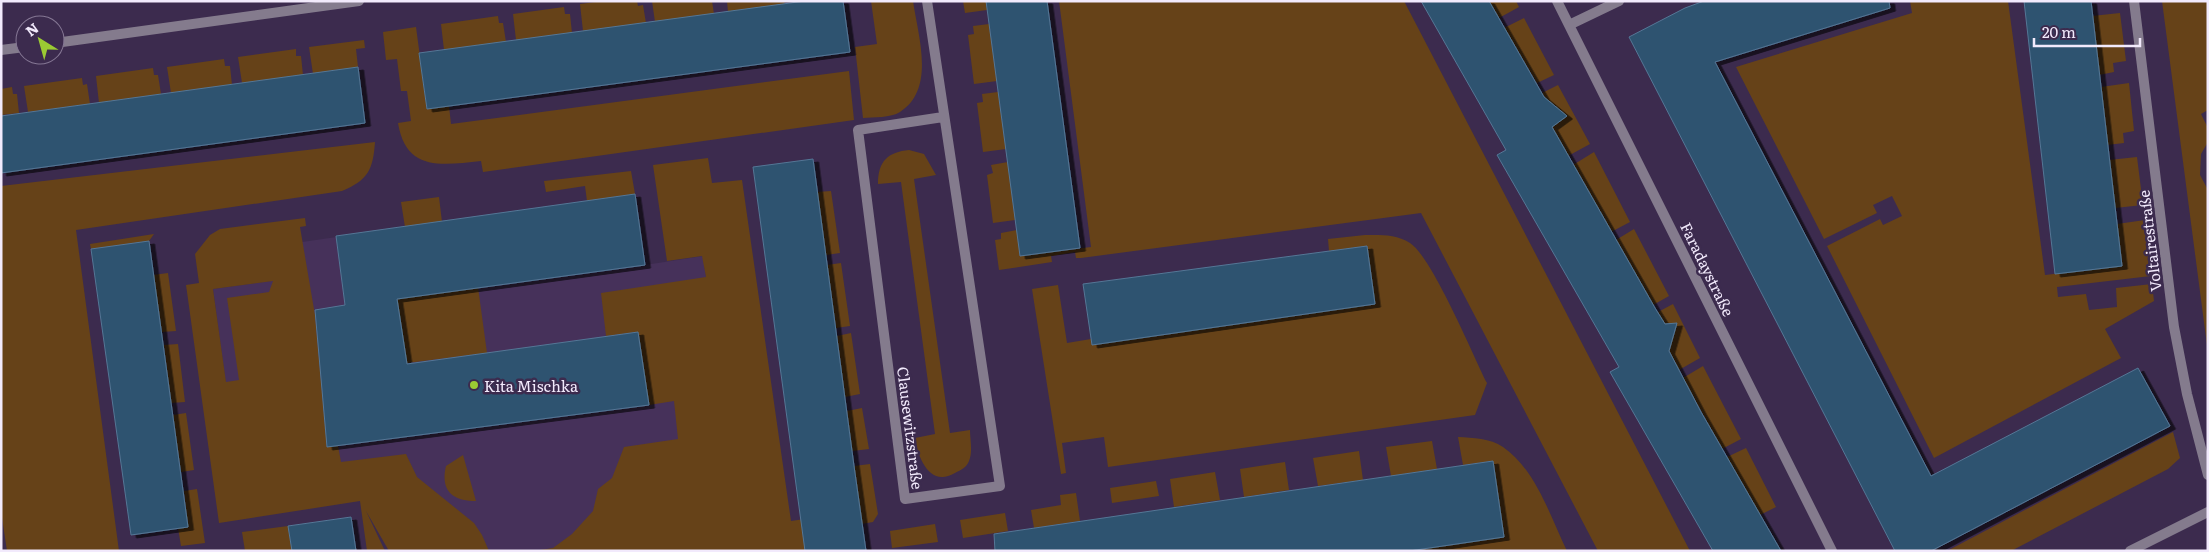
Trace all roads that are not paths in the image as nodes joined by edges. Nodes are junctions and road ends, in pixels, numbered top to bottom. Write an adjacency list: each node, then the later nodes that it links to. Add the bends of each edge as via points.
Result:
1 (359, 1): 7 (street)
2 (927, 1): 10 (street, Clausewitzstraße)
3 (1557, 1): 6 (street, Faradaystraße)
4 (1619, 1): 6 (street)
5 (2134, 1): 11 (street, Voltairestraße, via 2174,327)
6 (1569, 25): 13 (street, Faradaystraße)
7 (65, 42)
8 (15, 48): 9 (street)
9 (1, 50)
10 (943, 117): 10 (street, Clausewitzstraße, via 858,130 905,498 1000,486)
11 (2208, 475)
12 (2208, 512): 14 (street)
13 (1832, 551)
14 (2130, 551)

